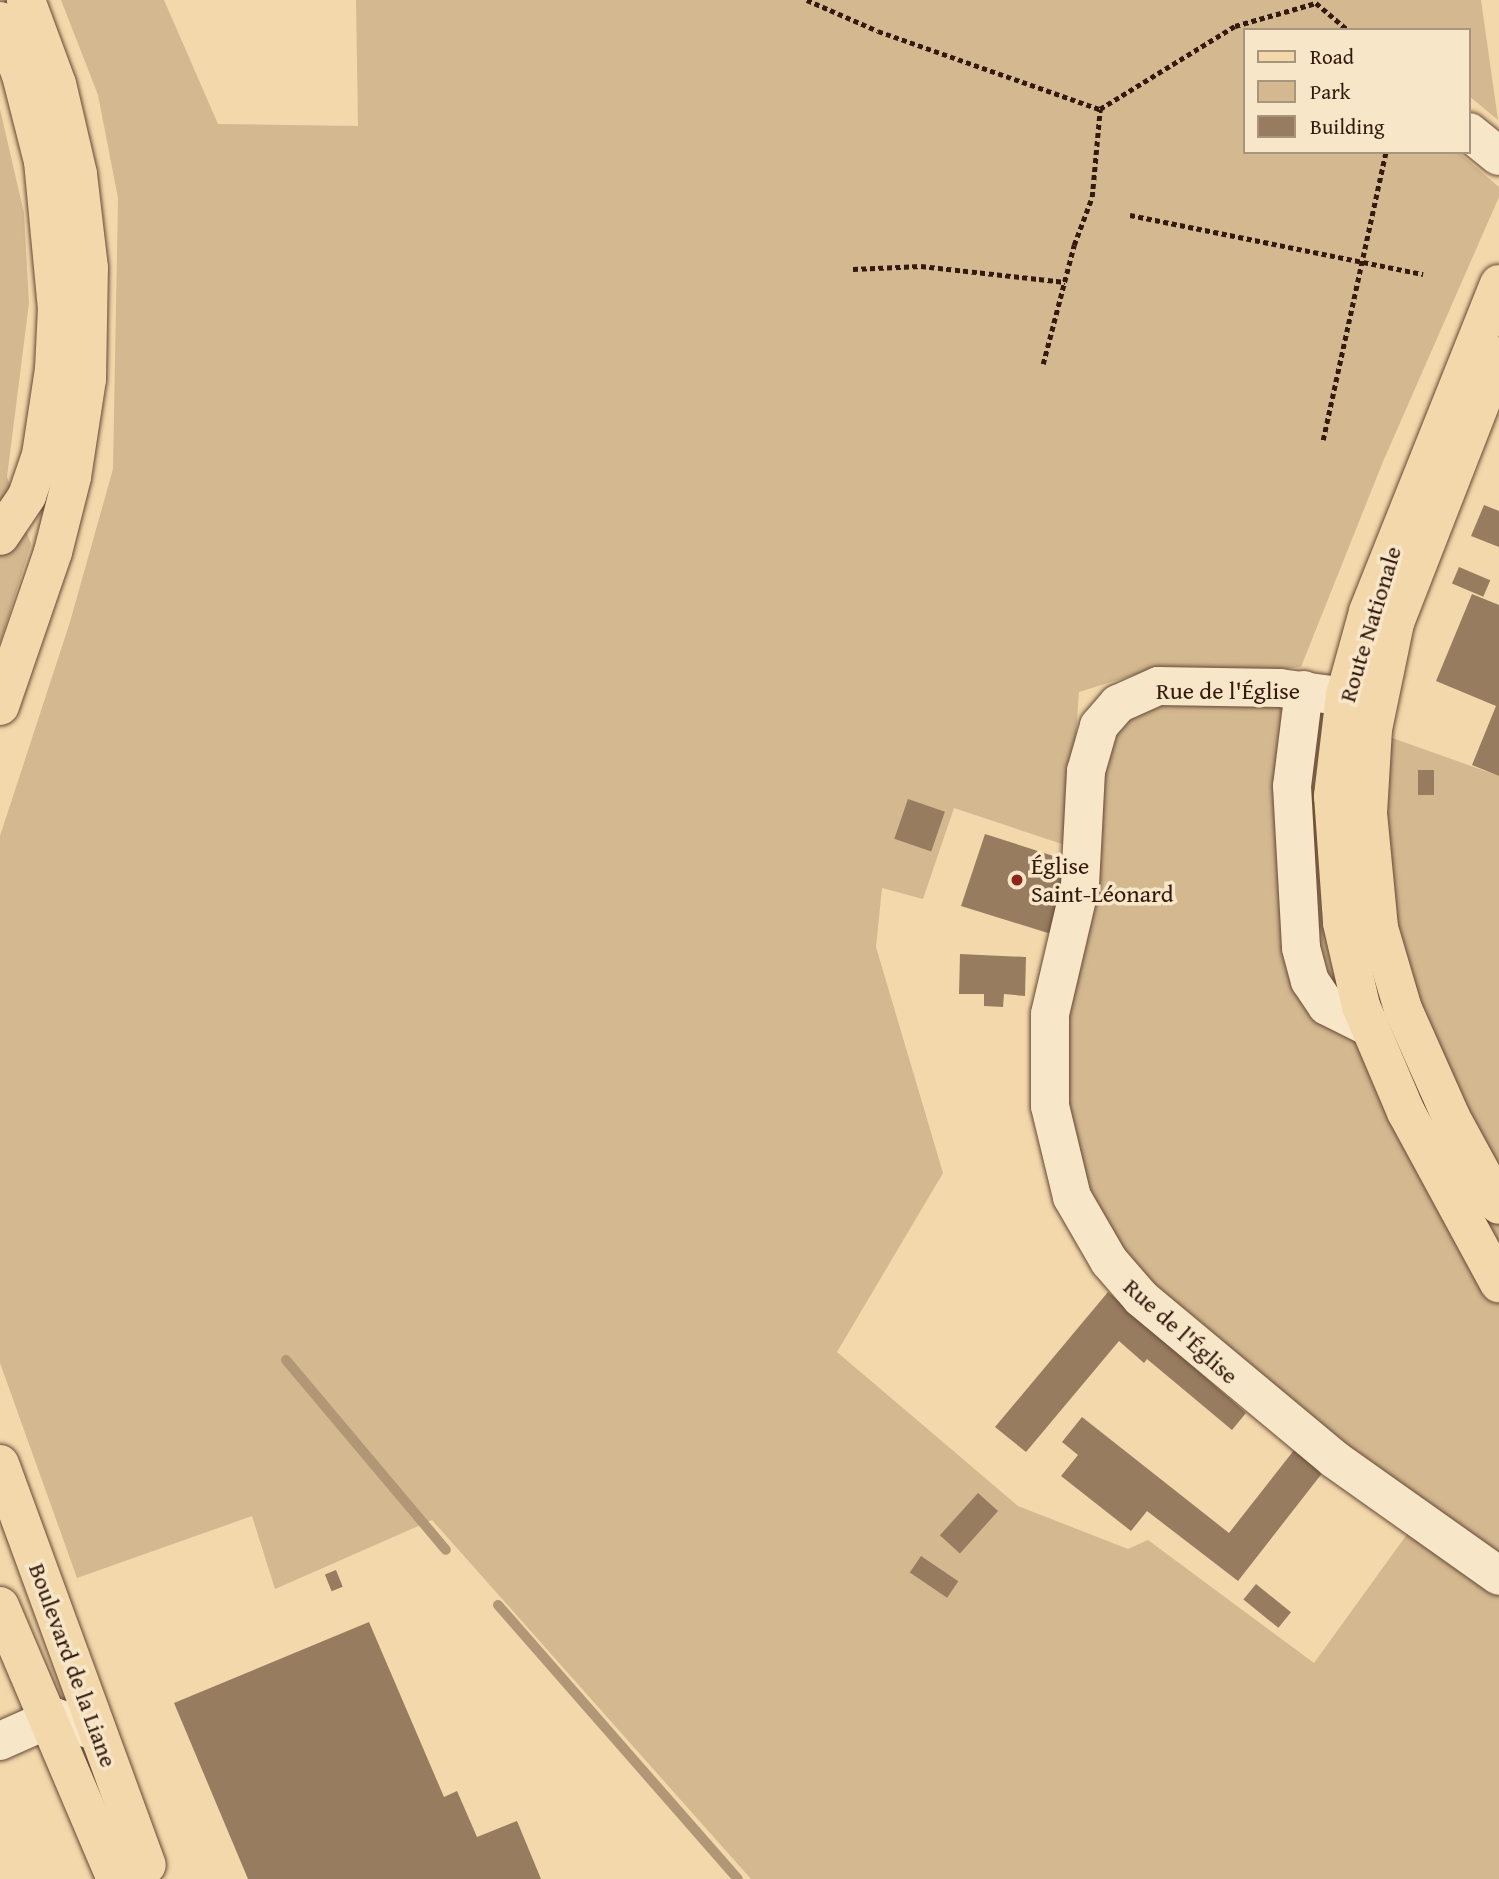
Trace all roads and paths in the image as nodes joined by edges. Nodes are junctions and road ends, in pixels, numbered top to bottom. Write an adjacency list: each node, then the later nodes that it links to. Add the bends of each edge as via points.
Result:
1 (26, 0): 21 (main road, via 58,84 80,184 90,294 88,379 72,477 53,552)
2 (807, 0): 5 (path, via 878,32)
3 (0, 20): 18 (main road, via 43,161 57,297 54,369 41,455 27,496)
4 (1346, 28): 5 (path, via 1316,3 1235,26)
5 (1100, 109): 13 (path, via 1091,197)
6 (1471, 134): 8 (street)
7 (1386, 154): 10 (path)
8 (1499, 156)
9 (1130, 215): 10 (path)
10 (1364, 261): 12 (path); 17 (path)
11 (853, 269): 13 (path, via 921,267)
12 (1423, 274)
13 (1065, 282): 16 (path)
14 (1499, 284): 20 (main road, Route Nationale, via 1380,580)
15 (1499, 356): 20 (main road, Route Nationale)
16 (1043, 364)
17 (1323, 440)
18 (0, 536)
19 (1304, 690): 20 (street, Rue de l'Église); 22 (street, via 1292,786 1301,948 1310,981 1327,1006); 27 (street, Rue de l'Église, via 1158,686 1118,704 1099,726 1086,771 1080,886 1054,990 1048,1037 1050,1106 1060,1159 1082,1218 1141,1298 1230,1377 1334,1459)
20 (1361, 698): 22 (main road, Route Nationale, via 1333,796 1335,870 1347,951); 23 (main road, Route Nationale, via 1368,842 1385,952 1418,1045)
21 (0, 706)
22 (1369, 1027): 24 (main road, Route Nationale, via 1406,1112)
23 (1499, 1205)
24 (1499, 1283)
25 (0, 1464): 32 (main road, Boulevard de la Liane)
26 (0, 1521): 30 (main road, Boulevard de la Liane)
27 (1499, 1576)
28 (0, 1606): 29 (main road, Boulevard de la Liane)
29 (48, 1719): 30 (street, via 66,1717); 31 (street); 32 (main road, Boulevard de la Liane)
30 (89, 1729): 32 (main road, Boulevard de la Liane)
31 (0, 1741)
32 (139, 1874)

